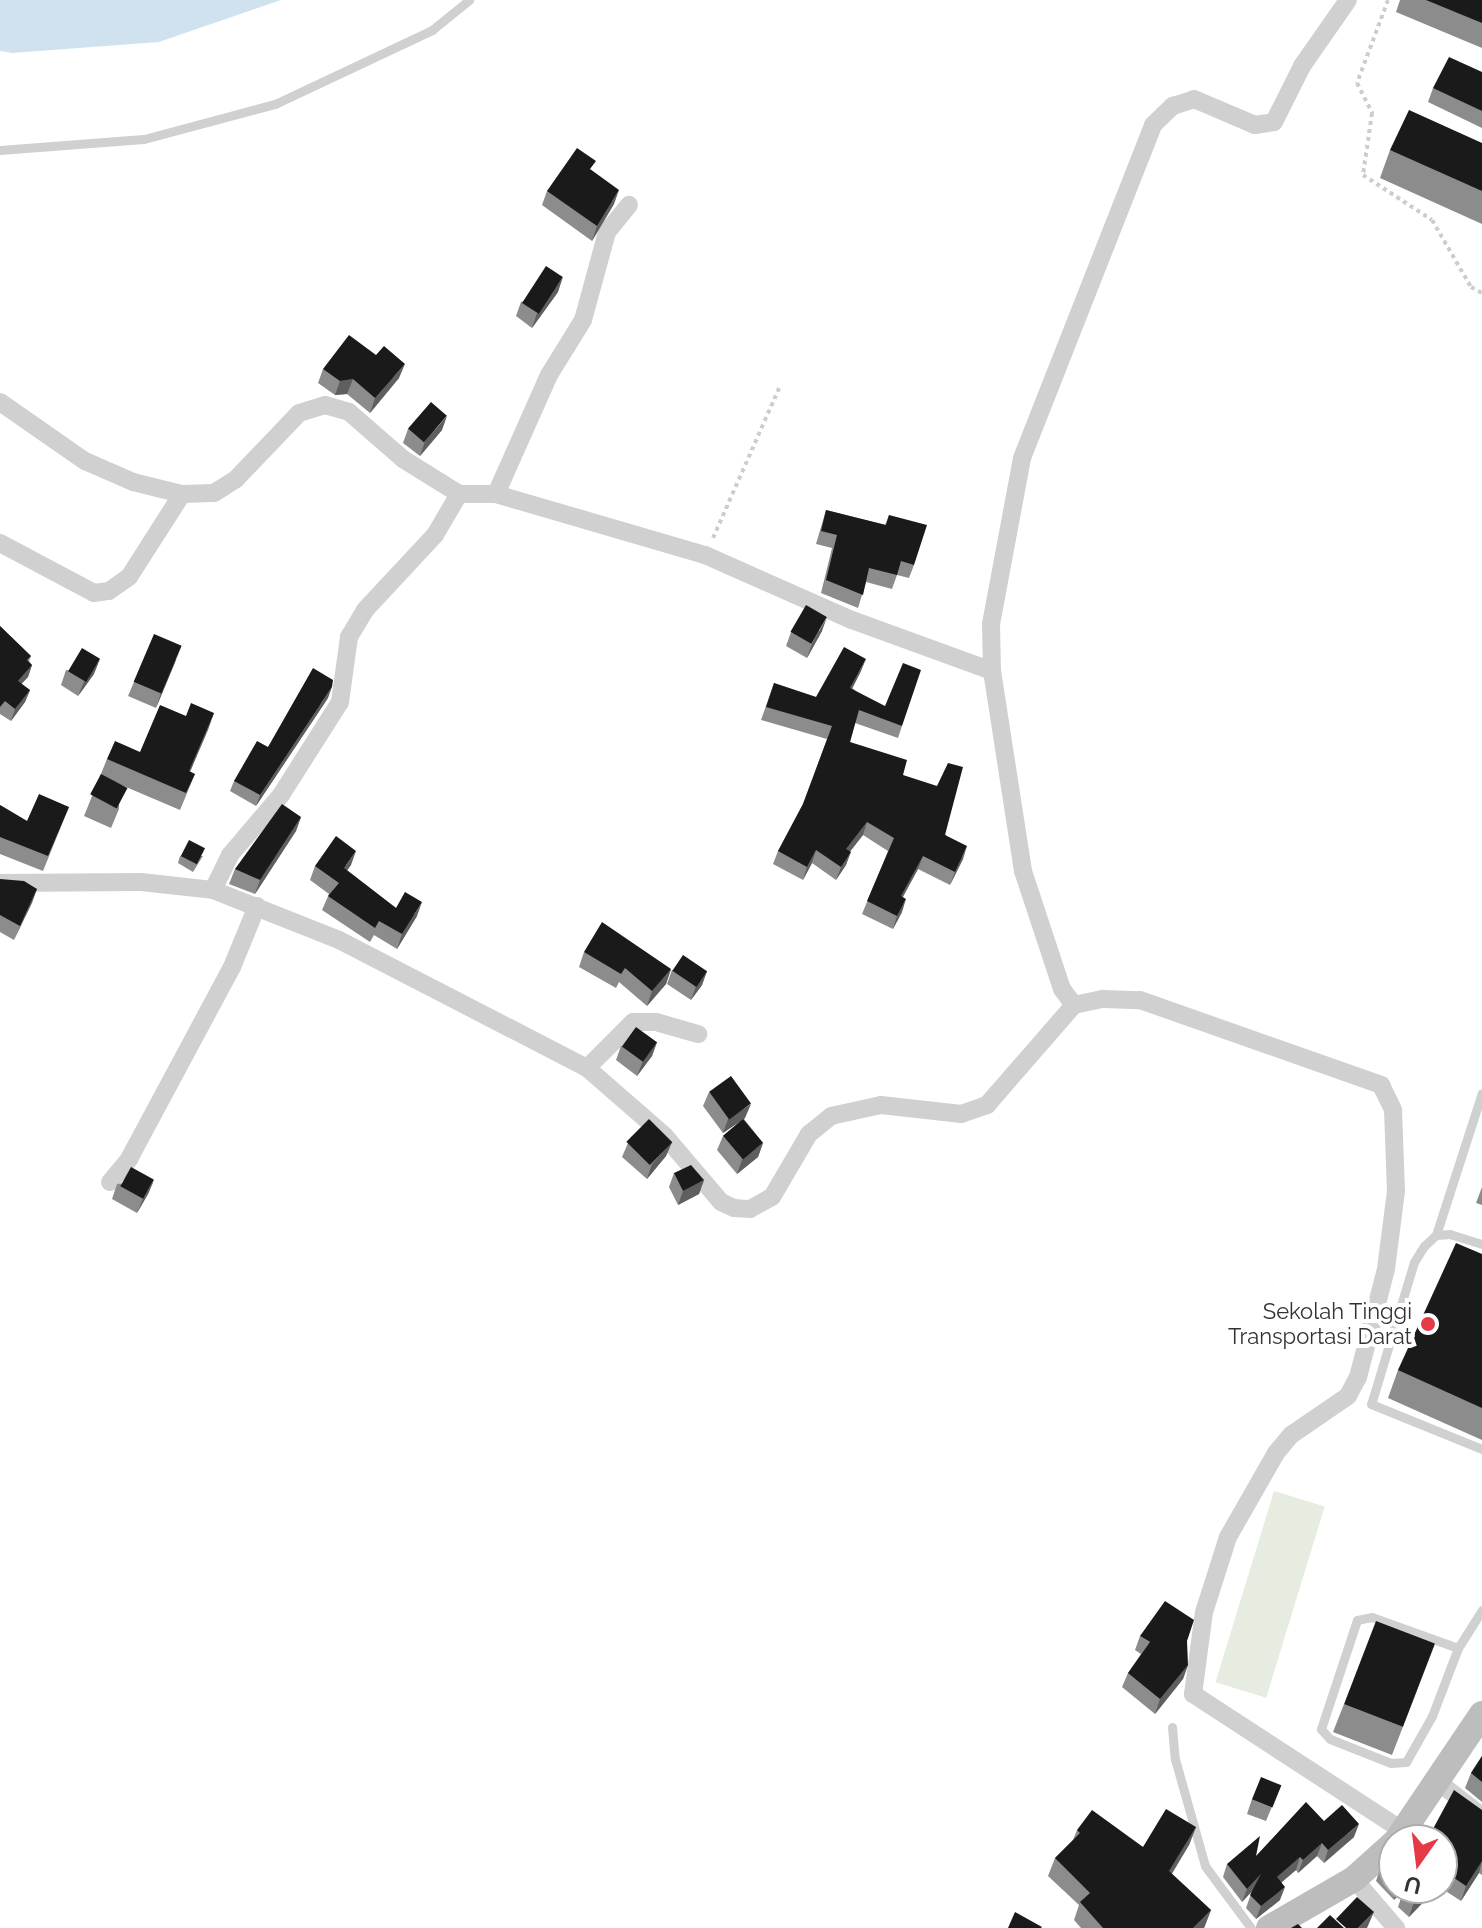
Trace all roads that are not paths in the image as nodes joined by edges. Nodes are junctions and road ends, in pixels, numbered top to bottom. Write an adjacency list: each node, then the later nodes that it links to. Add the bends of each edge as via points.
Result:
1 (469, 0): 3 (lane, via 432,30 275,104 144,139)
2 (1348, 0): 10 (street, via 1302,66 1274,122 1255,125 1194,99 1173,106 1153,125 1022,458 991,624)
3 (0, 150)
4 (629, 205): 8 (street, via 607,232 583,320 549,375)
5 (0, 402): 6 (street, via 85,461 133,482)
6 (182, 494): 7 (street, via 214,493 299,413 325,405 349,412 403,459); 9 (street, via 129,577 109,591 94,593)
7 (459, 494): 8 (street); 12 (street, via 435,535 365,610 349,637 340,702 281,795 230,855)
8 (496, 494): 10 (street, via 705,555 852,620)
9 (0, 543)
10 (992, 671): 14 (street, via 1023,871 1062,989)
11 (0, 883): 12 (street, via 141,882)
12 (213, 890): 13 (street)
13 (257, 906): 16 (street, via 339,940); 18 (street, via 232,967 129,1159)
14 (1074, 1005): 16 (street, via 987,1105 961,1114 881,1105 831,1116 809,1134 772,1197 750,1209 721,1202 664,1135); 28 (street, via 1140,1000 1381,1085 1390,1095 1396,1191 1386,1269 1358,1377 1348,1396 1291,1435 1276,1453 1228,1537 1204,1612 1193,1694)
15 (698, 1034): 16 (street, via 656,1022 633,1022)
16 (587, 1068)
17 (1482, 1093): 19 (lane)
18 (110, 1182)
19 (1436, 1235): 20 (lane); 21 (lane, via 1414,1262 1371,1404)
20 (1482, 1244)
21 (1482, 1449)
22 (1482, 1610): 23 (lane)
23 (1458, 1648): 23 (lane, via 1432,1716 1406,1762 1391,1763 1330,1739 1321,1729 1357,1620 1372,1617)
24 (1482, 1714): 26 (main road)
25 (1172, 1727): 32 (lane, via 1175,1759 1205,1866)
26 (1438, 1782): 27 (street); 29 (main road)
27 (1482, 1816)
28 (1378, 1824)
29 (1409, 1824)
30 (1378, 1858): 31 (main road)
31 (1354, 1879): 33 (main road); 34 (street)
32 (1251, 1928)
33 (1269, 1928)
34 (1396, 1928)

